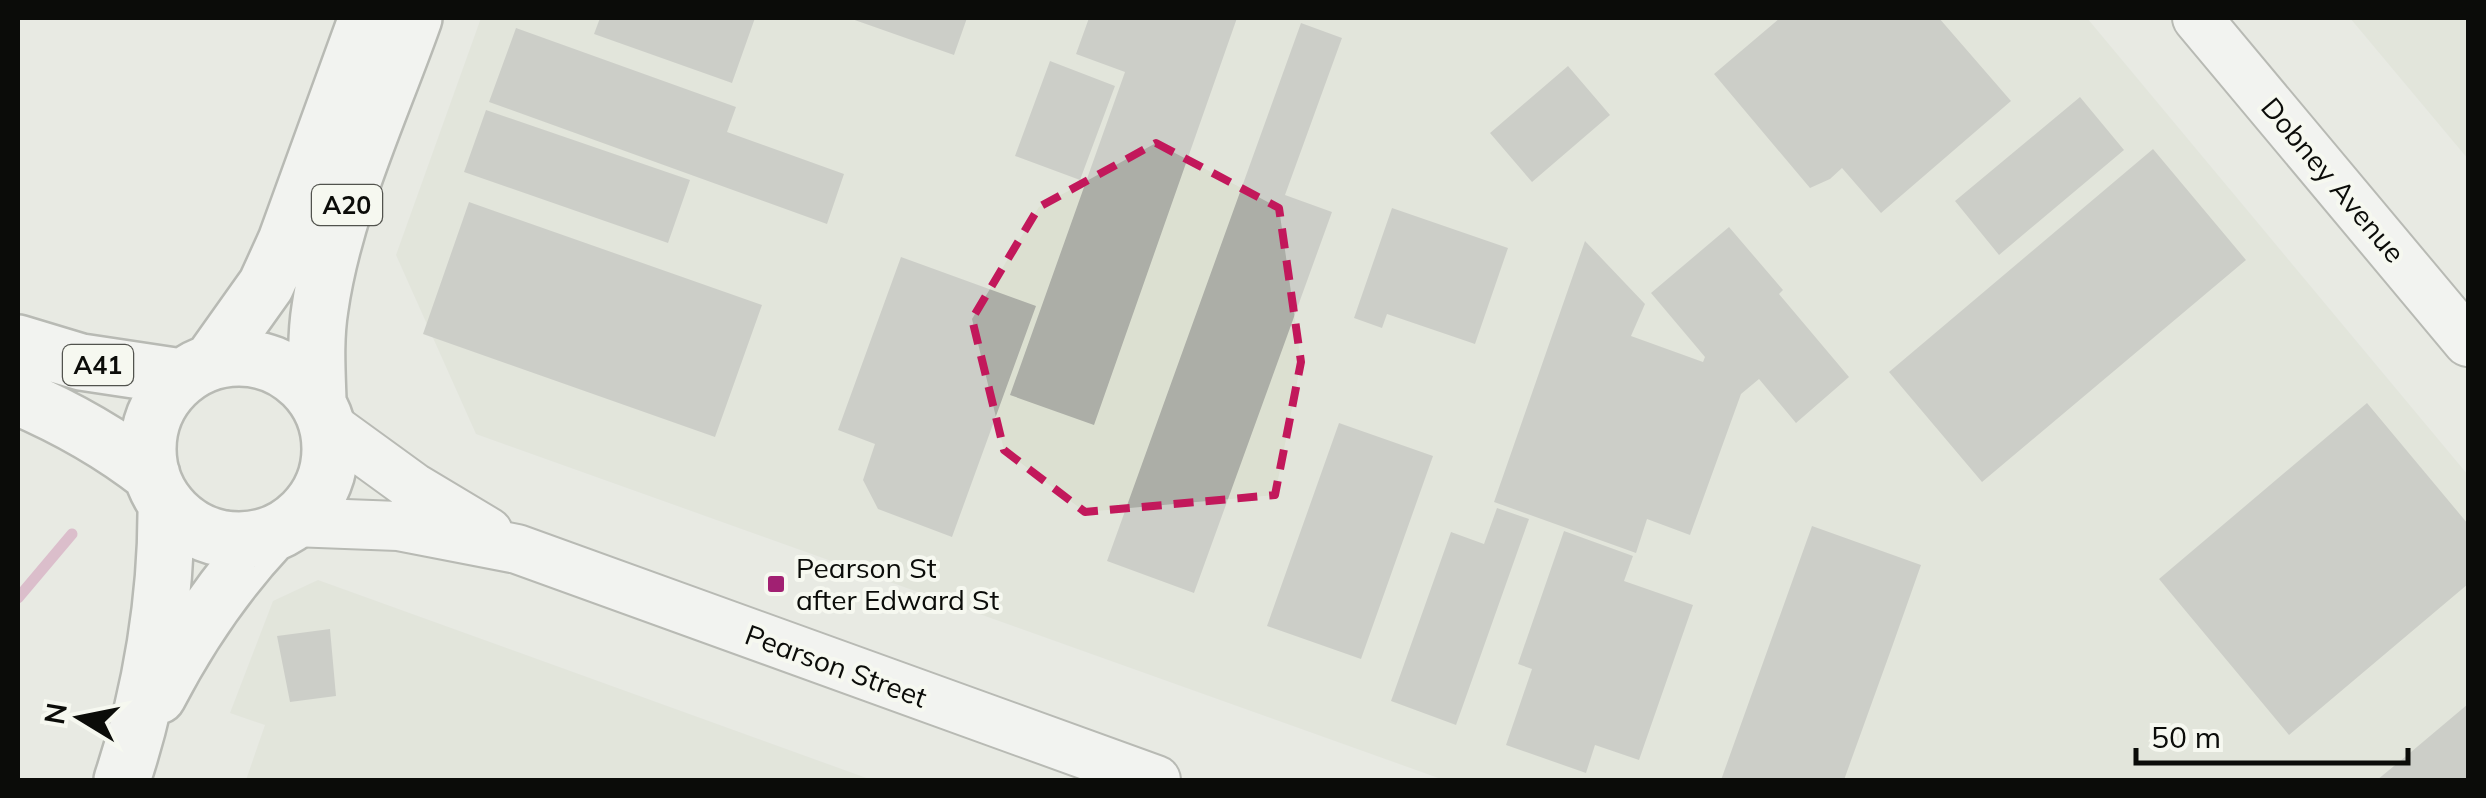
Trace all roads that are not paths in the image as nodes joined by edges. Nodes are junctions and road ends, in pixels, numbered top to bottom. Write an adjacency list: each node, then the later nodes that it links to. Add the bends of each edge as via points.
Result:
1 (367, 18): 6 (highway, A20, via 266,285)
2 (414, 18): 8 (highway, A20, via 326,273 317,347)
3 (2198, 18): 4 (main road, Dobney Avenue)
4 (2468, 342)
5 (18, 343): 6 (highway, A41, via 130,372)
6 (197, 369): 8 (highway, A41, via 239,360 270,365 298,378); 9 (highway, A20, via 156,411 148,434)
7 (18, 397): 9 (highway, A41, via 110,442)
8 (324, 413): 10 (highway, A20, via 331,454 325,480 312,503); 11 (main road, Pearson Street, via 413,487)
9 (159, 490): 10 (highway, A41, via 184,521 209,534 236,540); 12 (highway, A20, via 166,544)
10 (281, 528): 11 (main road, Pearson Street, via 398,526); 12 (highway, A20, via 229,578 200,622)
11 (516, 549): 13 (main road, Pearson Street)
12 (129, 760)
13 (1156, 780)

